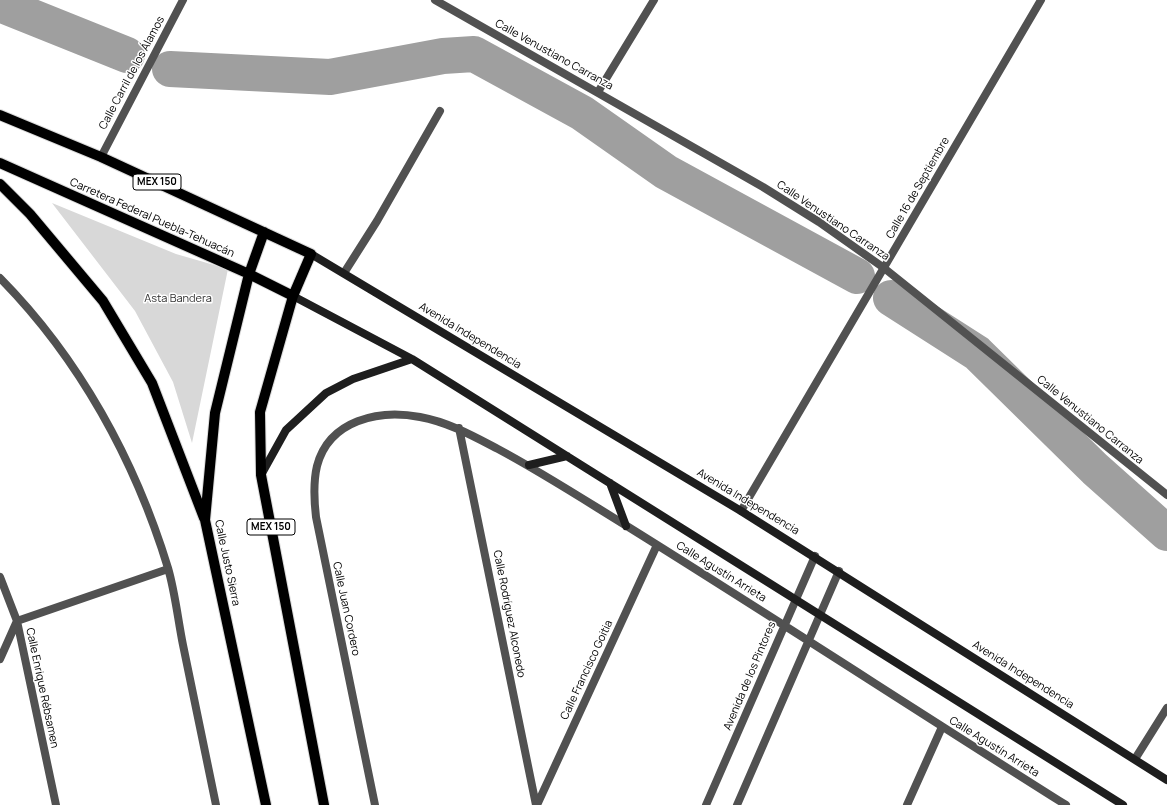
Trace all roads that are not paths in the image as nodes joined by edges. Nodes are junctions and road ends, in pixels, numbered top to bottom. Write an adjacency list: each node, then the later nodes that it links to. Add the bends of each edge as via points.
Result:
1 (183, 0): 8 (street, Calle Carril de los Álamos)
2 (435, 0): 5 (street, Calle Venustiano Carranza)
3 (654, 0): 5 (street)
4 (1041, 0): 13 (street, Calle 16 de Septiembre)
5 (598, 92): 13 (street, Calle Venustiano Carranza, via 790,202)
6 (440, 111): 14 (street)
7 (0, 115): 8 (main road, MEX 150)
8 (101, 157): 11 (main road, MEX 150)
9 (0, 163): 15 (main road, Carretera Federal Puebla-Tehuacán)
10 (0, 184): 27 (main road, via 30,214 103,301 152,382)
11 (264, 232): 12 (main road, MEX 150); 15 (main road, Calle Justo Sierra)
12 (311, 254): 14 (main road, Avenida Independencia); 17 (main road, MEX 150)
13 (884, 268): 25 (street, Calle Venustiano Carranza); 26 (street, Calle 16 de Septiembre)
14 (344, 273): 26 (main road, Avenida Independencia)
15 (249, 274): 17 (main road, Carretera Federal Puebla-Tehuacán); 27 (main road, Calle Justo Sierra, via 215,413)
16 (0, 278): 31 (street, via 22,300 61,348 99,407 132,472)
17 (293, 296): 18 (main road); 23 (main road, MEX 150, via 260,412)
18 (412, 359): 21 (main road); 23 (main road, via 353,379 326,393 286,430)
19 (345, 426): 20 (street, Calle Agustín Arrieta, via 368,416 396,415 420,417); 48 (street, Calle Juan Cordero, via 328,443 318,464 313,492 317,525)
20 (459, 428): 22 (street, Calle Agustín Arrieta); 49 (street, Calle Rodríguez Alconedo)
21 (567, 456): 22 (main road); 24 (main road)
22 (529, 465): 28 (street, Calle Agustín Arrieta)
23 (261, 475): 47 (main road, MEX 150)
24 (610, 483): 28 (main road); 34 (main road)
25 (1167, 495)
26 (741, 511): 30 (main road, Avenida Independencia)
27 (205, 520): 46 (main road, Calle Justo Sierra)
28 (626, 526): 29 (street, Calle Agustín Arrieta)
29 (657, 545): 37 (street, Calle Agustín Arrieta); 49 (street, Calle Francisco Goitia)
30 (815, 556): 32 (main road, Avenida Independencia); 34 (street, Avenida de los Pintores)
31 (168, 569): 36 (street); 45 (street)
32 (839, 571): 35 (street); 42 (main road, Avenida Independencia)
33 (0, 577): 36 (street, Calle Enrique Rébsamen)
34 (796, 598): 35 (main road); 37 (street, Avenida de los Pintores)
35 (820, 613): 38 (street); 54 (main road)
36 (17, 621): 39 (street); 44 (street, Calle Enrique Rébsamen)
37 (784, 625): 38 (street, Calle Agustín Arrieta); 50 (street, Avenida de los Pintores)
38 (809, 640): 41 (street, Calle Agustín Arrieta); 51 (street)
39 (0, 659)
40 (1167, 708): 42 (street)
41 (942, 727): 52 (street); 53 (street, Calle Agustín Arrieta)
42 (1135, 760): 43 (main road, Avenida Independencia)
43 (1167, 780)
44 (56, 805)
45 (216, 805)
46 (266, 805)
47 (324, 805)
48 (375, 805)
49 (536, 805)
50 (706, 805)
51 (737, 805)
52 (907, 805)
53 (1066, 805)
54 (1123, 805)

